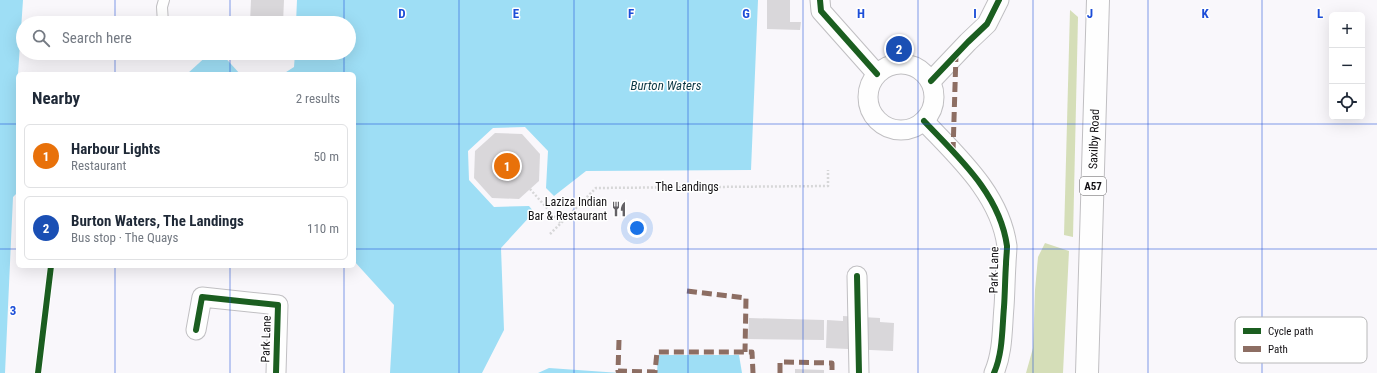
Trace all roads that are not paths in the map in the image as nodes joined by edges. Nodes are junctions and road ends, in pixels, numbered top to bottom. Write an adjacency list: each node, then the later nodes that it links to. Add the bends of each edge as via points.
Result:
1 (164, 0): 5 (lane)
2 (820, 0): 6 (street, via 821,11)
3 (999, 0): 7 (street, via 987,24)
4 (1098, 0): 14 (highway, Saxilby Road / A57)
5 (163, 16)
6 (877, 74): 7 (street, via 890,66 906,64 922,71); 8 (street, via 870,87 868,101 872,113 880,122 887,127 901,130 914,128)
7 (931, 81): 8 (street, via 934,102)
8 (924, 122): 13 (street, Park Lane, via 972,172 986,192 995,207 1007,246 1001,352)
9 (857, 276): 12 (street)
10 (196, 330): 11 (street, Park Lane, via 202,297 278,305)
11 (276, 373)
12 (859, 373)
13 (994, 373)
14 (1087, 373)

